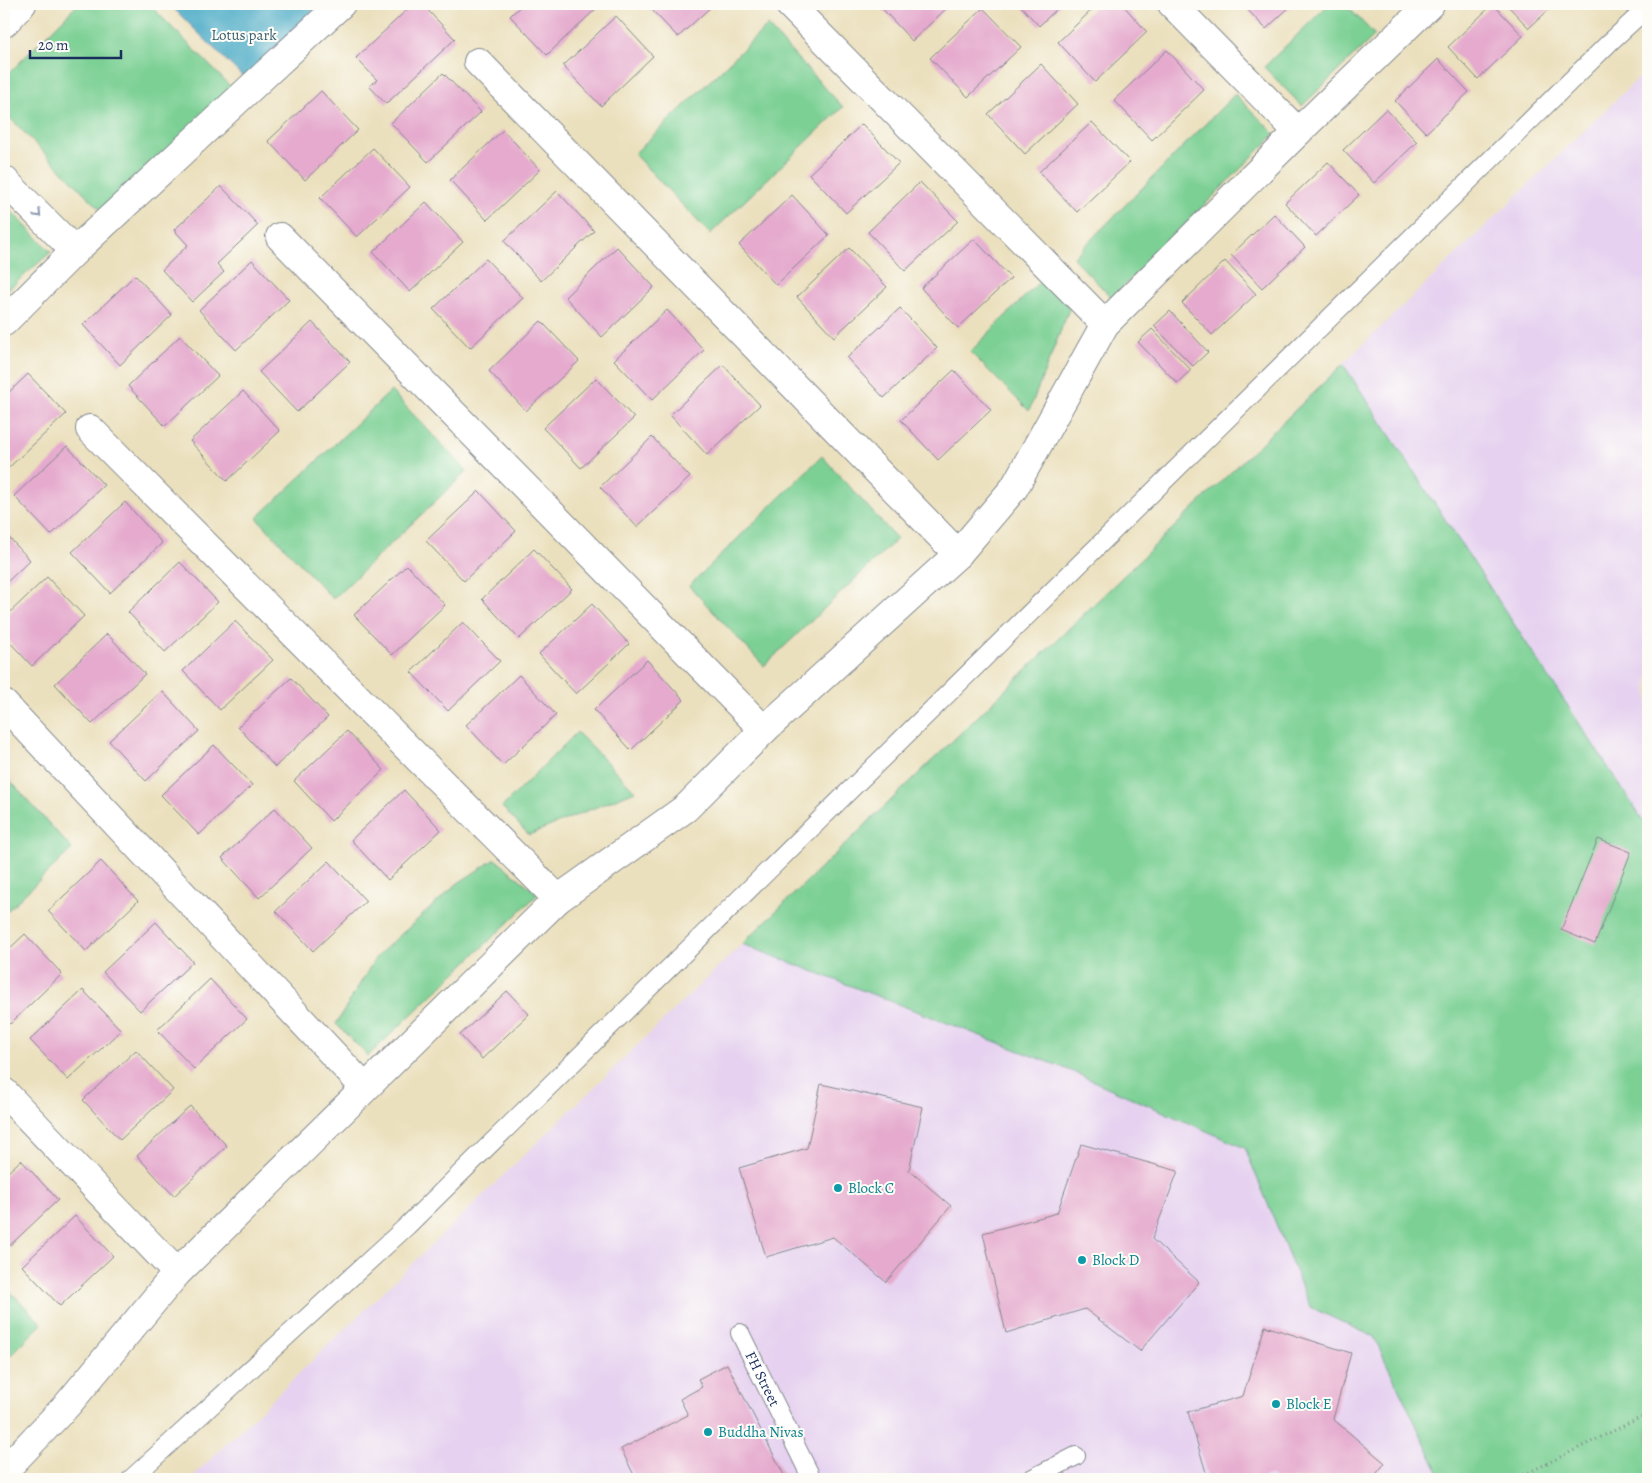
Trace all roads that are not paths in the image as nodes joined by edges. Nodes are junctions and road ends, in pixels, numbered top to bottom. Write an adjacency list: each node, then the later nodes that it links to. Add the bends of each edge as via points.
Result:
1 (22, 4): 7 (street)
2 (341, 4): 12 (street)
3 (789, 4): 14 (street)
4 (1172, 4): 9 (street)
5 (1430, 4): 9 (street)
6 (1648, 7): 26 (lane, via 407,1226)
7 (4, 23)
8 (478, 62): 16 (street)
9 (1298, 132): 14 (street)
10 (4, 180): 12 (street, one-way to 12)
11 (280, 237): 18 (street)
12 (75, 251): 13 (street)
13 (4, 322)
14 (1105, 324): 16 (street, via 1014,488)
15 (90, 428): 19 (street)
16 (958, 554): 18 (street)
17 (4, 704): 20 (street)
18 (764, 730): 19 (street, via 686,808)
19 (558, 900): 20 (street)
20 (365, 1088): 22 (street)
21 (4, 1092): 22 (street)
22 (177, 1273): 25 (street, via 68,1404)
23 (740, 1333): 27 (lane, FH Street)
24 (1076, 1456): 28 (lane)
25 (4, 1471)
26 (131, 1479)
27 (812, 1479)
28 (1031, 1479)

